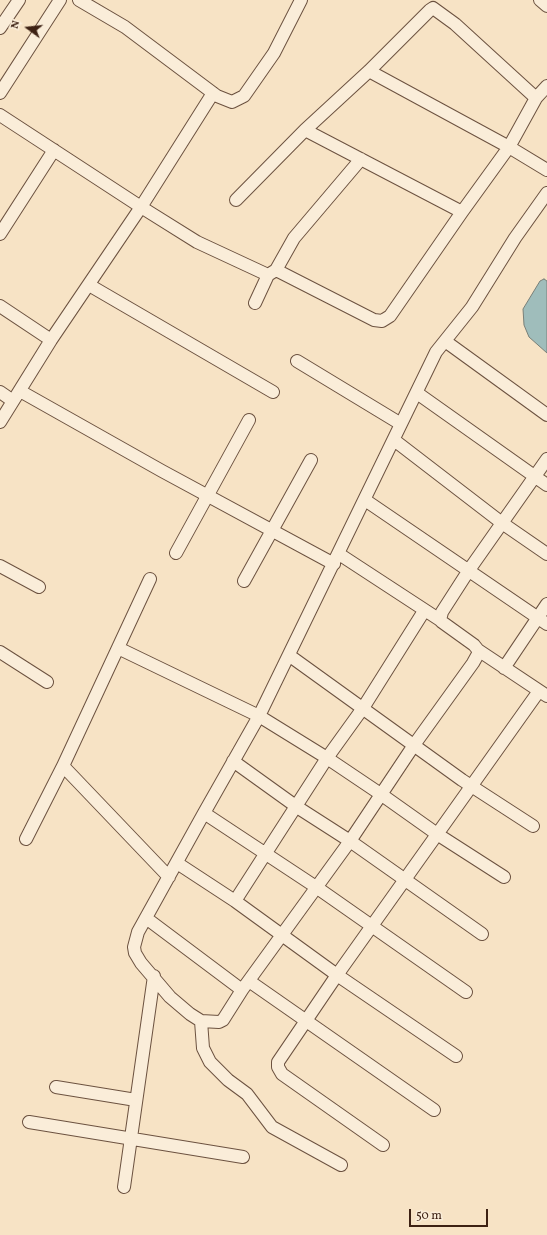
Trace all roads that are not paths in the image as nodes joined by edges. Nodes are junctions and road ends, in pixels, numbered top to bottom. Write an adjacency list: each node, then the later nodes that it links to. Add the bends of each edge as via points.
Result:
1 (19, 0): 7 (street)
2 (60, 0): 10 (street)
3 (79, 0): 11 (street, via 125,27)
4 (301, 0): 11 (street, via 274,53 244,96 232,102)
5 (540, 0): 6 (street)
6 (547, 6)
7 (0, 28)
8 (368, 71): 12 (street, via 433,8 455,24); 14 (street); 15 (street)
9 (547, 86): 12 (street)
10 (0, 93)
11 (213, 93): 21 (street)
12 (536, 98): 15 (street)
13 (0, 115): 16 (street)
14 (305, 130): 17 (street); 20 (street)
15 (509, 147): 18 (street); 22 (street)
16 (54, 150): 21 (street); 23 (street)
17 (361, 159): 22 (street); 24 (street, via 294,238)
18 (547, 170)
19 (547, 193): 29 (street, via 515,238 472,307)
20 (236, 200)
21 (141, 207): 24 (street, via 198,242); 25 (street)
22 (462, 212): 24 (street, via 390,316 382,320 374,320)
23 (0, 234)
24 (272, 273): 26 (street)
25 (89, 285): 28 (street); 33 (street)
26 (255, 303)
27 (0, 306): 28 (street)
28 (52, 340): 31 (street)
29 (445, 341): 34 (street, via 436,352); 36 (street)
30 (297, 361): 39 (street)
31 (20, 391): 35 (street); 45 (street)
32 (0, 392): 35 (street)
33 (273, 392)
34 (417, 393): 39 (street); 43 (street)
35 (13, 401): 38 (street)
36 (547, 415)
37 (249, 420): 45 (street)
38 (0, 422)
39 (401, 424): 40 (street)
40 (394, 440): 46 (street); 47 (street)
41 (547, 459): 43 (street)
42 (311, 460): 48 (street)
43 (535, 477): 44 (street); 47 (street)
44 (547, 486)
45 (208, 496): 48 (street); 49 (street)
46 (365, 500): 51 (street); 53 (street)
47 (502, 523): 50 (street); 53 (street)
48 (271, 530): 51 (street); 55 (street)
49 (176, 553)
50 (547, 554)
51 (337, 559): 58 (street); 64 (street)
52 (0, 566): 56 (street)
53 (469, 570): 59 (street, via 442,612); 60 (street)
54 (150, 579): 61 (street)
55 (244, 581)
56 (39, 587)
57 (547, 604): 60 (street)
58 (424, 611): 59 (street); 68 (street)
59 (440, 620): 62 (street)
60 (542, 621): 65 (street)
61 (118, 648): 69 (street); 73 (street)
62 (478, 650): 65 (street); 70 (street, via 473,663)
63 (0, 652): 66 (street)
64 (290, 656): 68 (street); 69 (street)
65 (504, 668): 67 (street)
66 (47, 682)
67 (543, 693): 74 (street)
68 (363, 708): 70 (street); 71 (street)
69 (259, 716): 71 (street); 72 (street)
70 (414, 745): 74 (street); 75 (street)
71 (327, 758): 75 (street); 76 (street)
72 (233, 760): 76 (street); 77 (street)
73 (63, 766): 80 (street); 84 (street)
74 (473, 786): 78 (street); 79 (street)
75 (382, 795): 79 (street); 81 (street)
76 (297, 807): 81 (street); 82 (street)
77 (204, 813): 82 (street); 83 (street)
78 (533, 826)
79 (436, 834): 85 (street); 86 (street)
80 (26, 840)
81 (350, 841): 86 (street); 87 (street)
82 (266, 854): 87 (street); 88 (street)
83 (177, 863): 84 (street); 88 (street)
84 (169, 877): 89 (street)
85 (504, 877)
86 (404, 880): 90 (street); 91 (street)
87 (316, 887): 90 (street); 92 (street)
88 (235, 901): 92 (street)
89 (146, 918): 94 (street, via 138,932 134,947 135,953); 95 (street)
90 (371, 927): 93 (street); 96 (street)
91 (482, 934)
92 (283, 935): 93 (street); 95 (street)
93 (337, 975): 98 (street); 99 (street)
94 (154, 976): 97 (street, via 170,997); 101 (street)
95 (246, 986): 97 (street, via 223,1020); 98 (street)
96 (466, 992)
97 (201, 1021): 107 (street, via 203,1048 210,1062 247,1094 272,1127)
98 (305, 1021): 102 (street); 105 (street, via 278,1062 282,1074)
99 (456, 1056)
100 (56, 1086): 101 (street)
101 (136, 1100): 104 (street)
102 (434, 1110)
103 (28, 1122): 104 (street)
104 (131, 1138): 106 (street); 108 (street)
105 (383, 1145)
106 (244, 1157)
107 (341, 1165)
108 (124, 1187)

